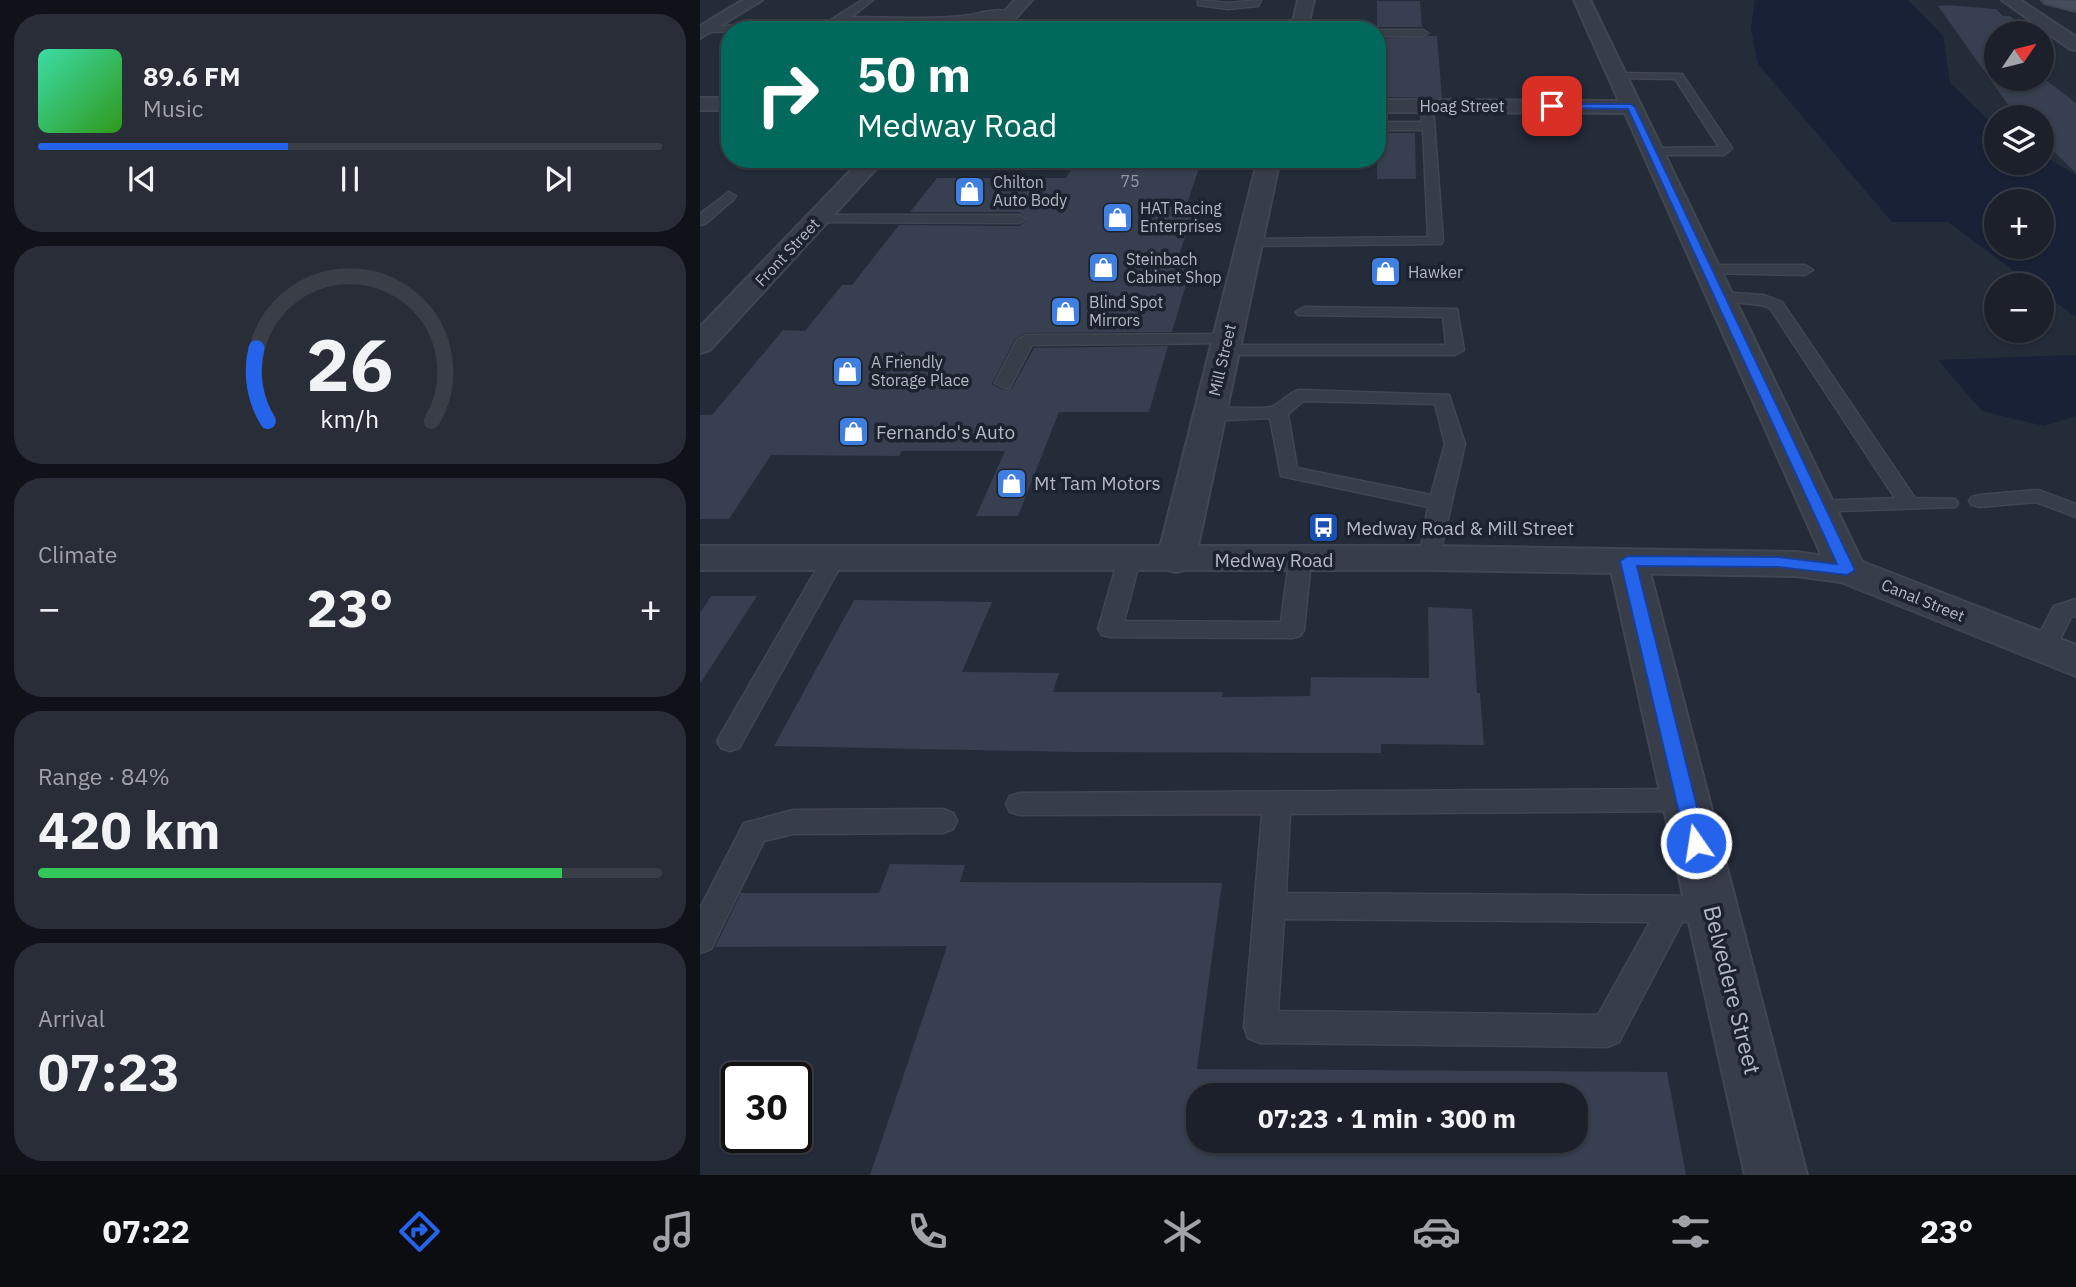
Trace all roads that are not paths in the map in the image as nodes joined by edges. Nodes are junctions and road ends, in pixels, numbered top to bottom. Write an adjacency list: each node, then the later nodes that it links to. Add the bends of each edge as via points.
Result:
1 (754, 0): 17 (street)
2 (868, 0): 13 (lane)
3 (1024, 0): 11 (street)
4 (1203, 0): 5 (lane, via 1201,3 1216,7 1255,4)
5 (1256, 0)
6 (1306, 0): 16 (street)
7 (1582, 0): 21 (street)
8 (2010, 0): 20 (street)
9 (2050, 0): 10 (main road)
10 (2076, 6)
11 (1011, 14): 12 (lane); 15 (street)
12 (962, 19): 14 (lane)
13 (841, 20): 14 (lane)
14 (891, 20)
15 (1004, 21)
16 (1301, 21)
17 (704, 31)
18 (1386, 33): 19 (lane)
19 (1423, 33)
20 (2076, 45)
21 (1616, 75): 24 (street); 28 (lane, via 1678,76 1726,148)
22 (700, 104): 23 (street)
23 (721, 104)
24 (1631, 107): 26 (street, Hoag Street); 28 (street)
25 (1386, 108): 26 (street, Hoag Street)
26 (1428, 116): 27 (lane); 35 (lane, via 1436,241)
27 (1386, 124)
28 (1652, 152): 36 (street)
29 (866, 168): 32 (street, Front Street)
30 (1267, 168): 35 (street, Mill Street)
31 (729, 196): 34 (lane)
32 (818, 219): 33 (lane); 40 (street, Front Street)
33 (1019, 219)
34 (700, 221)
35 (1249, 243): 41 (street, Mill Street)
36 (1707, 270): 37 (lane); 38 (street)
37 (1805, 270)
38 (1720, 298): 48 (lane, via 1776,305); 49 (street)
39 (1304, 312): 41 (lane, via 1451,312 1455,350)
40 (700, 344)
41 (1226, 344): 42 (lane, via 1026,340); 44 (street, Mill Street)
42 (1004, 383)
43 (1278, 412): 44 (lane); 46 (lane, via 1288,472); 46 (lane, via 1299,395 1443,399 1455,444)
44 (1209, 415): 55 (street, Mill Street)
45 (1979, 501): 50 (lane, via 2038,496)
46 (1439, 503): 53 (lane)
47 (1948, 503): 48 (lane)
48 (1909, 504): 49 (lane)
49 (1818, 507): 58 (street)
50 (2076, 511)
51 (700, 558): 52 (street, Medway Road)
52 (834, 558): 54 (street, Medway Road); 61 (lane)
53 (1430, 558): 56 (street, Medway Road); 57 (street, Medway Road)
54 (1129, 560): 55 (street, Medway Road); 56 (lane, via 1110,629 1292,630)
55 (1176, 560): 56 (street, Medway Road)
56 (1300, 560)
57 (1628, 561): 58 (street, Medway Road, via 1777,562); 62 (street, Belvedere Street)
58 (1847, 570): 60 (street, Canal Street)
59 (2076, 607): 60 (lane, via 2062,612)
60 (2060, 655)
61 (730, 741)
62 (1686, 800): 63 (lane); 67 (street, Belvedere Street)
63 (1277, 803): 64 (lane); 66 (lane)
64 (1020, 804)
65 (943, 821): 68 (lane, via 793,822 754,831)
66 (1269, 906): 67 (lane); 67 (lane, via 1260,1027 1594,1031 1608,1031)
67 (1692, 909): 69 (street, Belvedere Street)
68 (700, 939)
69 (1776, 1175)

